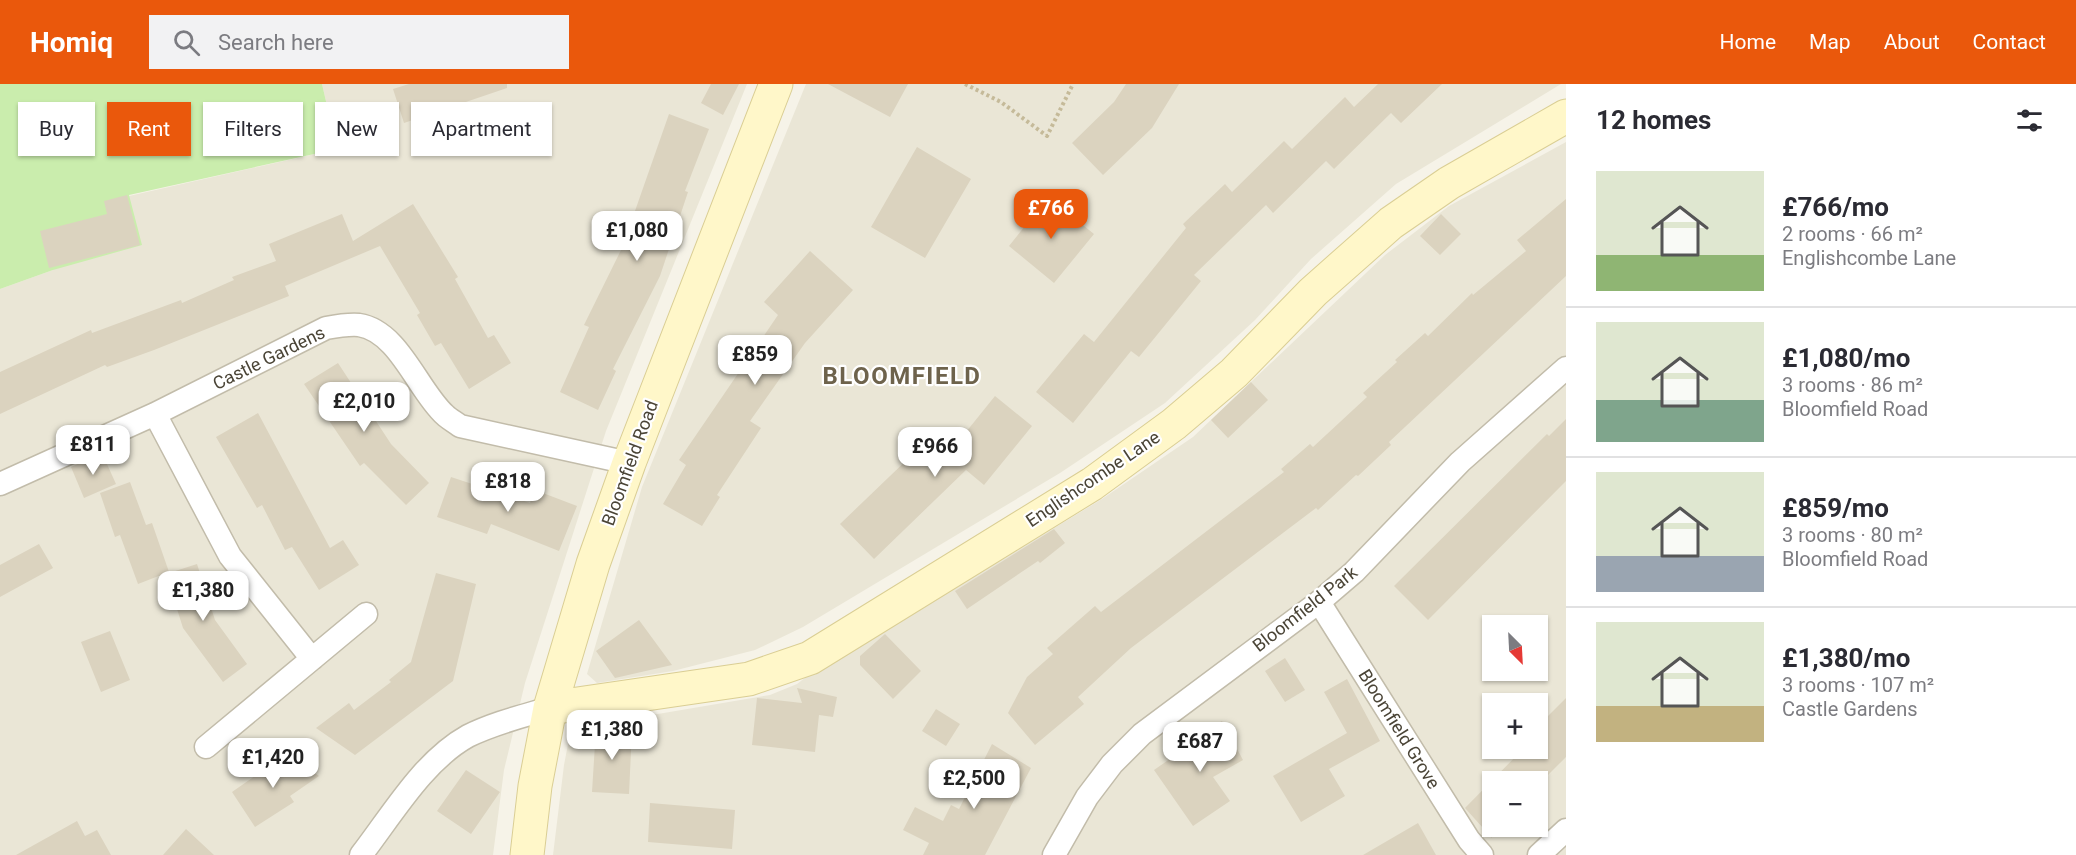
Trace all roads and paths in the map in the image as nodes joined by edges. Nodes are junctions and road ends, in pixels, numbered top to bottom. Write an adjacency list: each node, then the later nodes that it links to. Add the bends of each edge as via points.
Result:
1 (776, 84): 7 (street, Bloomfield Road)
2 (964, 84): 3 (path, via 1001,102 1047,136)
3 (1073, 84)
4 (1566, 116): 12 (street, Englishcombe Lane, via 1449,183 1391,224 1313,292 1234,373 1174,424 1092,484 810,658 749,679)
5 (1566, 368): 9 (street, Bloomfield Park, via 1460,462 1377,549)
6 (155, 414): 7 (street, Castle Gardens, via 326,328 361,325 382,336 398,351 444,414 460,426); 8 (street, Castle Gardens); 11 (street, via 230,556)
7 (628, 463): 12 (street, Bloomfield Road)
8 (0, 484)
9 (1319, 602): 17 (street, Bloomfield Park, via 1142,734 1087,797); 18 (street, Bloomfield Grove)
10 (366, 614): 11 (street)
11 (312, 659): 13 (street)
12 (550, 708): 15 (street, via 466,737 439,758); 16 (street, Bloomfield Road)
13 (206, 747)
14 (1566, 830): 19 (street)
15 (361, 855)
16 (527, 855)
17 (1054, 855)
18 (1482, 855)
19 (1539, 855)

